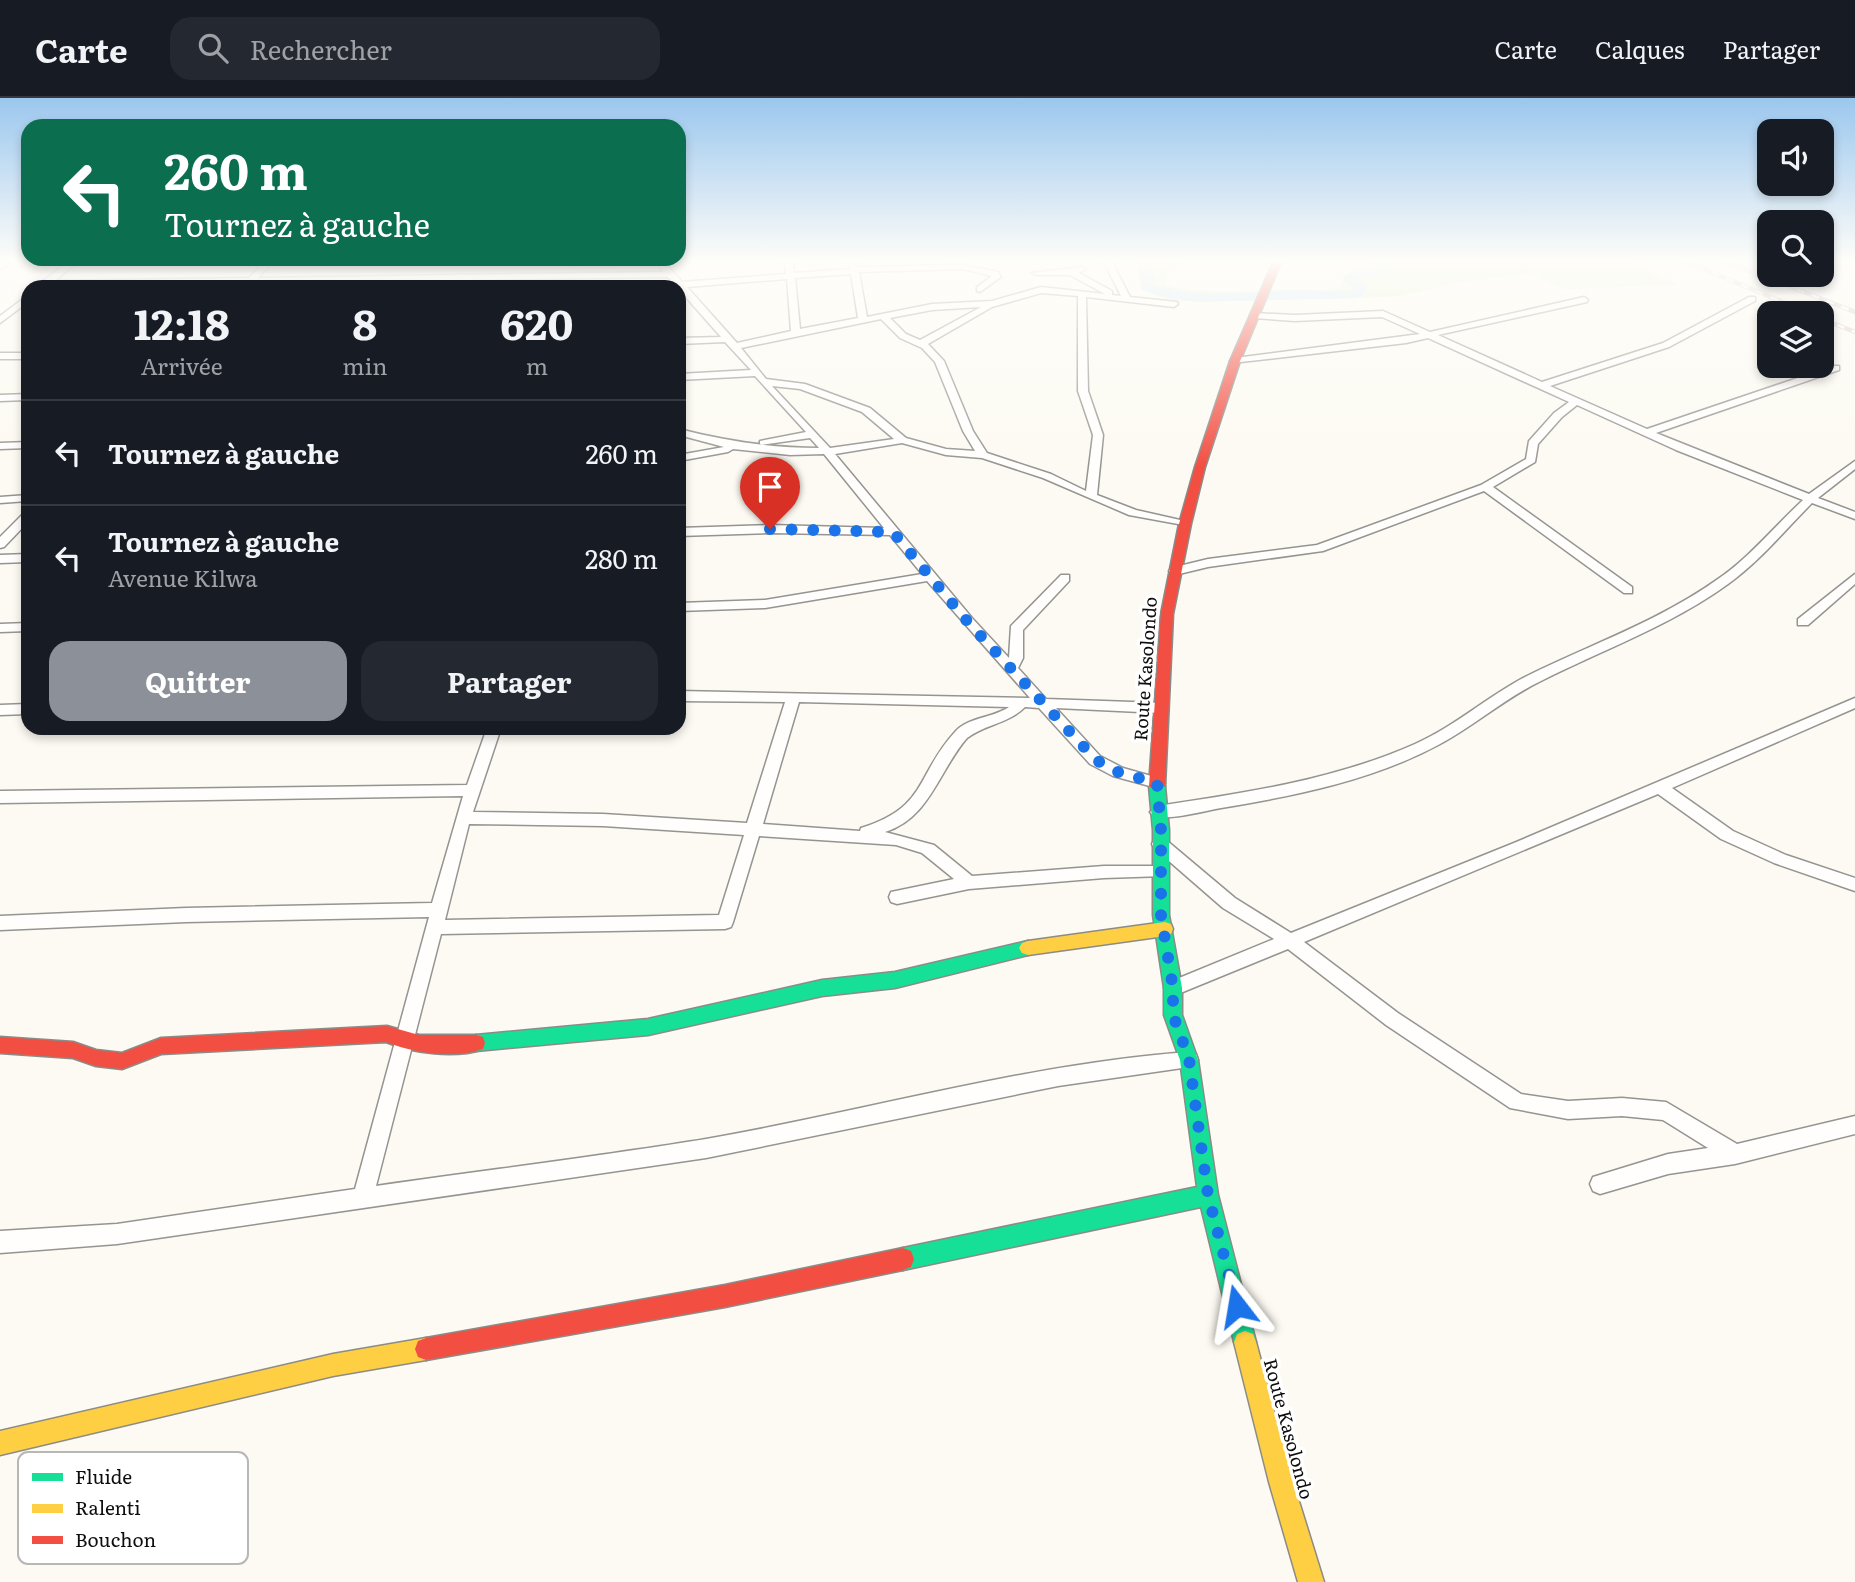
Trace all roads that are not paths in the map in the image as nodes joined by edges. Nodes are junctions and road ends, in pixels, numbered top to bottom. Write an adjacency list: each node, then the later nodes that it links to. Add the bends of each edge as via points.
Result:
1 (719, 329): 16 (street)
2 (796, 329): 11 (street)
3 (817, 329): 11 (street)
4 (896, 329): 17 (street)
5 (950, 329): 17 (street)
6 (1083, 329): 40 (street, via 1083,391 1098,435)
7 (1248, 329): 20 (street, Route Kasolondo)
8 (1414, 329): 13 (street)
9 (1456, 329): 13 (street)
10 (1695, 329): 24 (street, via 1666,345)
11 (796, 333): 16 (street)
12 (686, 336): 14 (street)
13 (1427, 336): 20 (street); 24 (street)
14 (700, 340): 15 (street); 16 (street)
15 (686, 341)
16 (731, 343): 23 (street)
17 (919, 344): 36 (street, via 939,360 968,431)
18 (0, 356): 19 (street)
19 (21, 356)
20 (1235, 361): 46 (street, Route Kasolondo)
21 (1836, 368): 28 (street)
22 (686, 377): 23 (street)
23 (761, 378): 30 (street); 31 (street, via 802,386 866,410)
24 (1540, 386): 27 (street)
25 (21, 397): 26 (street)
26 (0, 398)
27 (1575, 402): 28 (street); 39 (street, via 1533,443 1531,460)
28 (1647, 433): 43 (street)
29 (686, 434): 34 (street)
30 (813, 434): 34 (street); 35 (street)
31 (902, 440): 35 (street, via 876,447); 36 (street, via 946,452)
32 (21, 445): 33 (street)
33 (0, 446)
34 (741, 447): 35 (street); 37 (street)
35 (826, 449): 48 (street)
36 (983, 455): 40 (street, via 1047,476)
37 (686, 457)
38 (1855, 464): 43 (street)
39 (1485, 487): 52 (street, via 1319,548); 56 (street)
40 (1091, 497): 46 (street, via 1133,513)
41 (21, 498): 42 (street)
42 (0, 500)
43 (1810, 500): 44 (street); 75 (street, via 1746,564 1711,589 1657,621 1535,678 1422,747 1320,782)
44 (1855, 516)
45 (21, 522): 49 (street)
46 (1185, 524): 52 (street, Route Kasolondo)
47 (686, 532): 48 (street)
48 (893, 532): 53 (street)
49 (0, 544)
50 (21, 558): 51 (street)
51 (0, 559)
52 (1175, 571): 67 (street, Route Kasolondo, via 1167,614)
53 (929, 577): 57 (street, via 765,604); 61 (street)
54 (1065, 578): 61 (street, via 1016,629)
55 (1855, 578): 58 (street)
56 (1628, 590)
57 (686, 607)
58 (1803, 622)
59 (21, 627): 60 (street)
60 (0, 628)
61 (1012, 669): 66 (street)
62 (686, 696): 63 (street)
63 (794, 697): 64 (street); 77 (street)
64 (1021, 703): 66 (street); 78 (street, via 1002,720 964,732 910,814)
65 (1855, 703): 72 (street)
66 (1045, 705): 67 (street); 71 (street, via 1096,760)
67 (1161, 708): 71 (street, Route Kasolondo)
68 (21, 709): 69 (street)
69 (0, 710)
70 (491, 735): 73 (street)
71 (1157, 783): 75 (street, Route Kasolondo)
72 (1661, 788): 82 (street, via 1727,835); 87 (street)
73 (471, 790): 74 (street); 76 (street)
74 (0, 797)
75 (1158, 813): 79 (street, Route Kasolondo)
76 (463, 818): 77 (street, via 603,820); 84 (street)
77 (755, 830): 78 (street); 84 (street, via 725,922)
78 (854, 835): 81 (street, via 896,839 928,849)
79 (1160, 844): 80 (street, Route Kasolondo); 87 (street, via 1229,902)
80 (1159, 872): 81 (street); 86 (street, Route Kasolondo)
81 (969, 883): 83 (street)
82 (1855, 885)
83 (897, 897)
84 (438, 918): 85 (street, via 186,915); 89 (street)
85 (0, 923)
86 (1165, 929): 88 (street, Route Kasolondo); 89 (street, via 1034,947 990,960 822,989 648,1027 452,1045)
87 (1290, 940): 88 (street); 93 (street, via 1392,1019 1517,1102 1568,1110 1622,1107 1666,1111)
88 (1173, 988): 91 (street, Route Kasolondo, via 1173,1015)
89 (402, 1041): 90 (street, via 387,1034 257,1039 161,1046 122,1061 73,1050); 96 (street)
90 (0, 1045)
91 (1189, 1059): 95 (street, Route Kasolondo); 96 (street, via 1058,1077 706,1148)
92 (1855, 1125): 93 (street)
93 (1735, 1154): 94 (street, via 1668,1164)
94 (1600, 1184)
95 (1208, 1195): 98 (street, via 725,1296 333,1365); 99 (street, Route Kasolondo)
96 (363, 1197): 97 (street, via 117,1234)
97 (0, 1242)
98 (0, 1443)
99 (1311, 1582)

